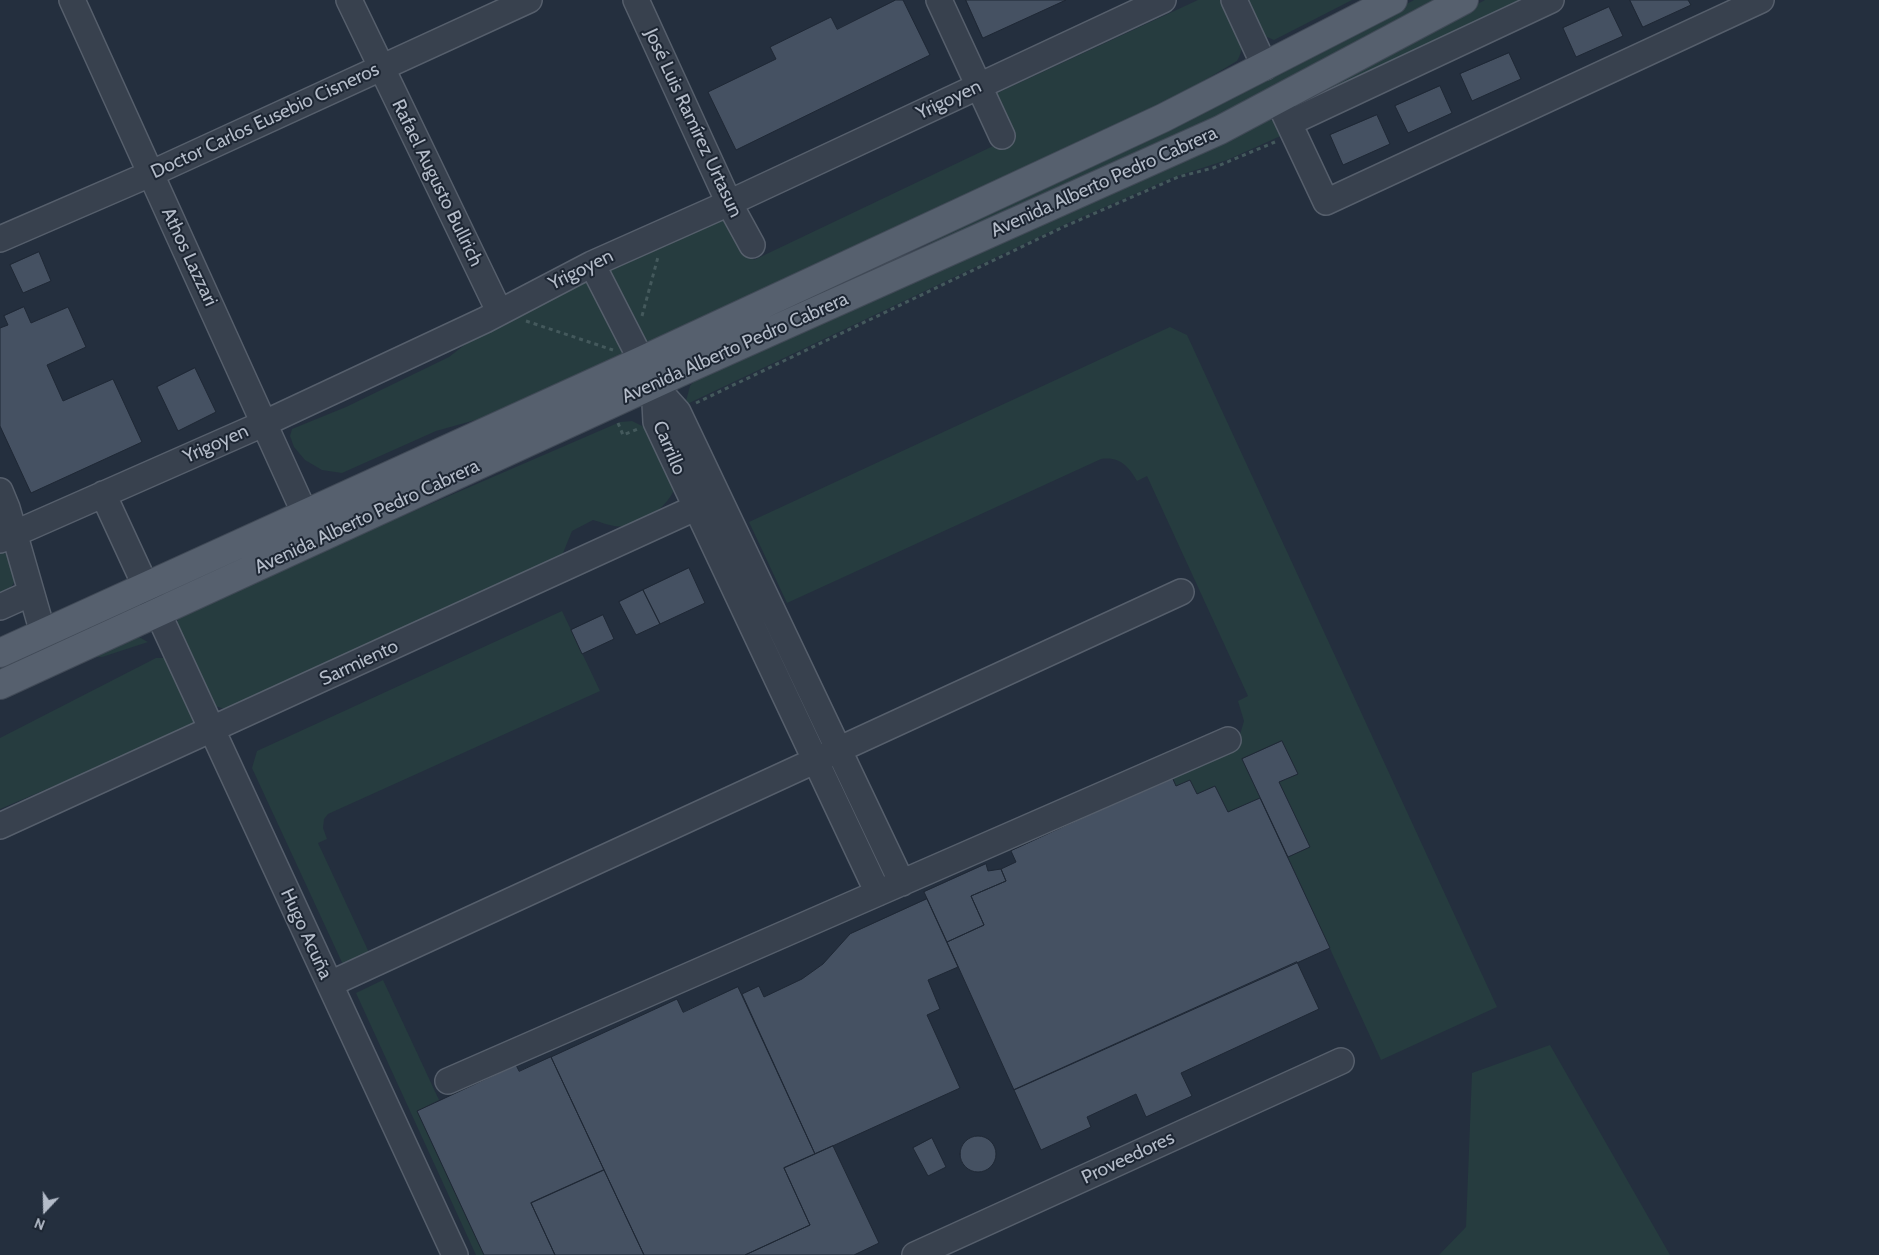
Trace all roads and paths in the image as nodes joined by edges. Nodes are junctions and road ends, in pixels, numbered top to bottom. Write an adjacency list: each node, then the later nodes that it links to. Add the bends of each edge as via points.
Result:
1 (72, 0): 17 (street, Athos Lazzari)
2 (349, 0): 13 (street, Rafael Augusto Bullrich)
3 (530, 0): 13 (street, Doctor Carlos Eusebio Cisneros)
4 (636, 0): 18 (street, José Luis Ramírez Urtasun)
5 (939, 0): 14 (street)
6 (1163, 0): 14 (street, Yrigoyen)
7 (1234, 0): 12 (street)
8 (1393, 0): 12 (main road, Avenida Alberto Pedro Cabrera)
9 (1464, 0): 15 (main road, Avenida Alberto Pedro Cabrera)
10 (1552, 0): 15 (street)
11 (1761, 0): 15 (street, via 1326,202)
12 (1265, 67): 24 (main road, Avenida Alberto Pedro Cabrera)
13 (382, 68): 17 (street, Doctor Carlos Eusebio Cisneros); 23 (street, Rafael Augusto Bullrich)
14 (979, 85): 16 (street); 18 (street, Yrigoyen)
15 (1287, 118): 24 (main road, Avenida Alberto Pedro Cabrera, via 1205,137); 26 (path, via 1270,145 1213,168 1178,177 1061,228)
16 (1002, 136)
17 (150, 174): 20 (street, Doctor Carlos Eusebio Cisneros); 27 (street, Athos Lazzari)
18 (729, 203): 19 (street, Yrigoyen); 21 (street, José Luis Ramírez Urtasun)
19 (665, 230): 22 (street, Yrigoyen); 24 (path)
20 (0, 239)
21 (752, 245)
22 (592, 264): 23 (street, Yrigoyen); 24 (street, Carrillo)
23 (499, 312): 24 (path); 27 (street, Yrigoyen)
24 (643, 362): 25 (main road, Avenida Alberto Pedro Cabrera); 26 (street, Carrillo); 32 (main road, Avenida Alberto Pedro Cabrera)
25 (609, 405): 26 (path, via 623,435); 38 (main road, Avenida Alberto Pedro Cabrera)
26 (667, 417): 30 (street, Carrillo); 31 (street, Carrillo)
27 (265, 423): 29 (street, Yrigoyen); 32 (street, Athos Lazzari)
28 (0, 491): 33 (street)
29 (103, 494): 33 (street, Yrigoyen); 34 (street, Hugo Acuña)
30 (717, 498): 31 (street, Sarmiento); 44 (street, Carrillo)
31 (695, 508): 42 (street, Sarmiento); 45 (street, Carrillo)
32 (305, 514): 34 (main road, Avenida Alberto Pedro Cabrera)
33 (8, 537): 35 (street)
34 (146, 586): 38 (street, Hugo Acuña); 39 (main road, Avenida Alberto Pedro Cabrera)
35 (31, 594): 37 (street); 39 (street)
36 (1183, 596): 44 (street)
37 (0, 607)
38 (158, 613): 41 (main road, Avenida Alberto Pedro Cabrera); 42 (street, Hugo Acuña)
39 (43, 633): 40 (main road, Avenida Alberto Pedro Cabrera)
40 (0, 653)
41 (0, 685)
42 (212, 730): 46 (street, Sarmiento); 49 (street, Hugo Acuña)
43 (1228, 740): 47 (street)
44 (842, 753): 45 (street); 47 (street, Carrillo)
45 (818, 764): 48 (street, Carrillo); 49 (street)
46 (0, 826)
47 (902, 883): 48 (street)
48 (878, 893): 51 (street)
49 (332, 989): 52 (street, Hugo Acuña)
50 (1341, 1061): 53 (street, Proveedores)
51 (448, 1081)
52 (455, 1255)
53 (915, 1255)

